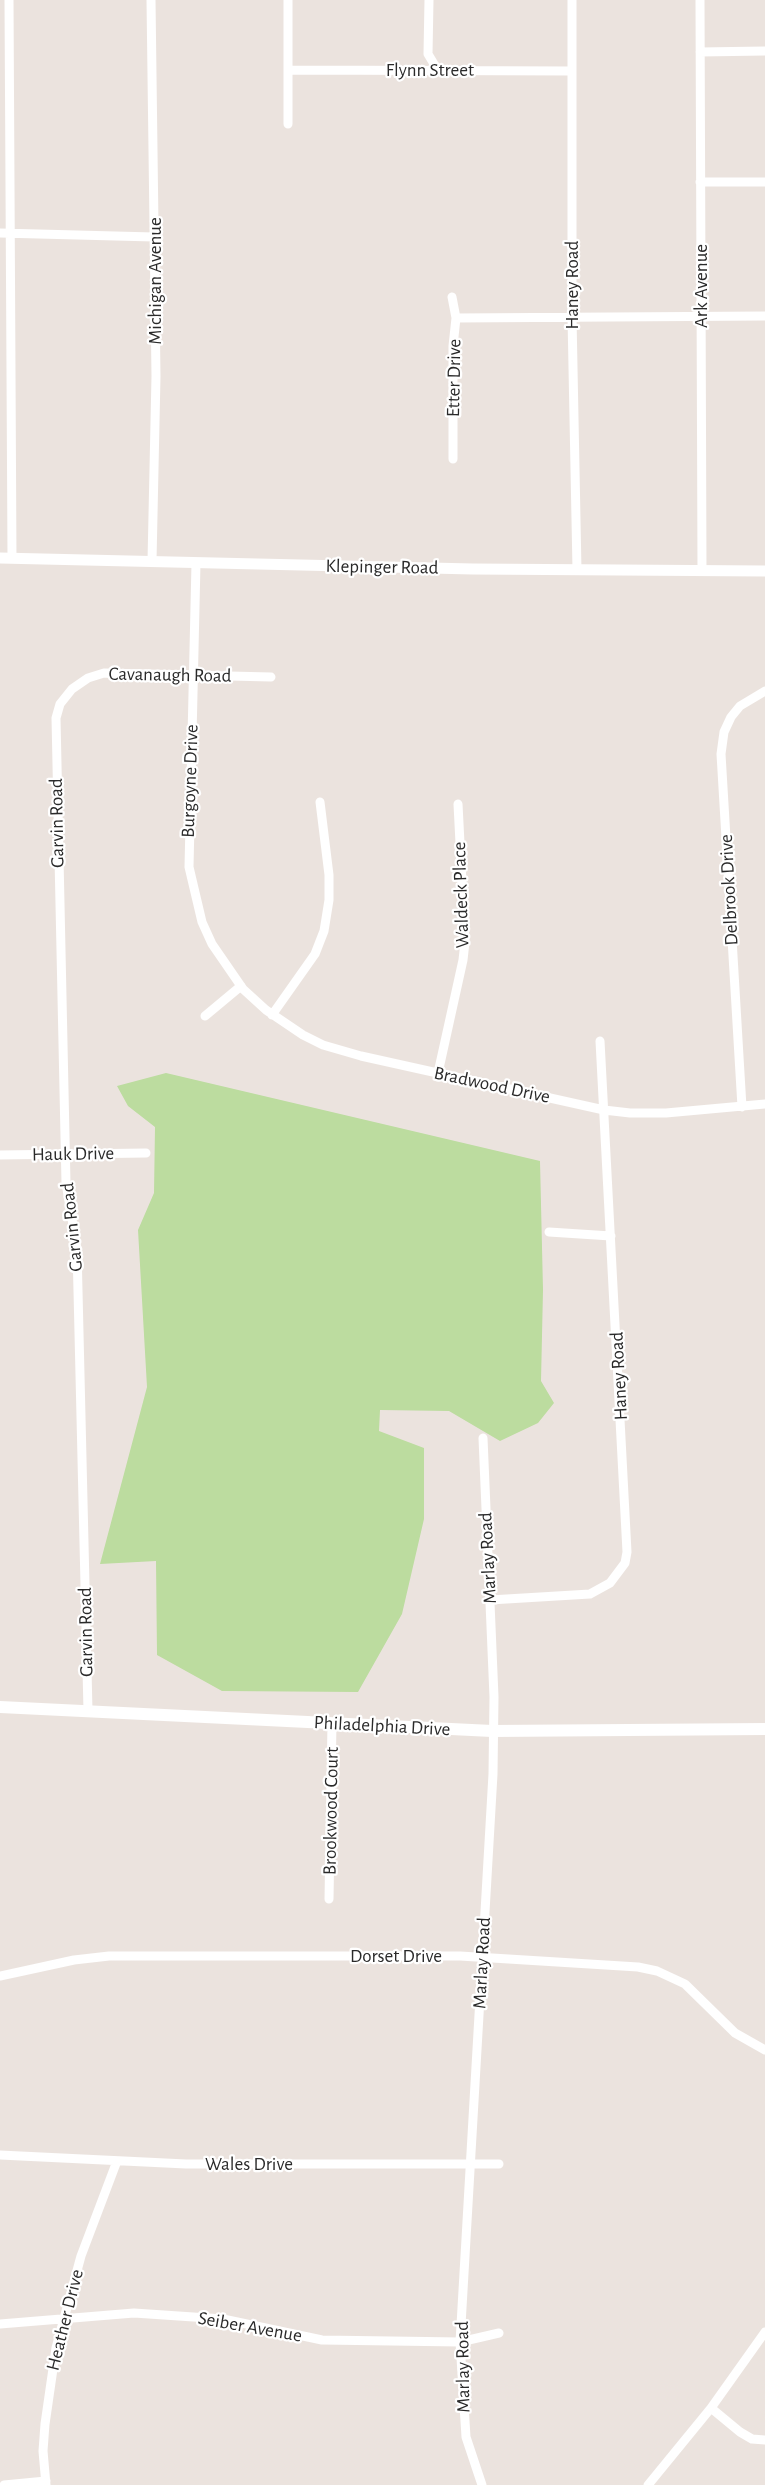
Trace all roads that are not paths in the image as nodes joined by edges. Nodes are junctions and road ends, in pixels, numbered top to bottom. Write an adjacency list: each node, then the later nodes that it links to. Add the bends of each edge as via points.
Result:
1 (9, 0): 16 (street)
2 (151, 0): 17 (street, Michigan Avenue)
3 (288, 0): 10 (street)
4 (429, 0): 9 (street, via 428,54)
5 (572, 0): 11 (street, Haney Road)
6 (700, 0): 8 (street, Ark Avenue)
7 (765, 51): 8 (street)
8 (700, 52): 13 (street, Ark Avenue)
9 (437, 69): 10 (street, Flynn Street); 11 (street, Flynn Street)
10 (288, 70): 12 (street)
11 (572, 71): 20 (street, Haney Road)
12 (288, 124)
13 (700, 182): 14 (street); 21 (street, Ark Avenue)
14 (765, 182)
15 (0, 233): 16 (street)
16 (11, 233): 17 (street); 24 (street)
17 (154, 237): 25 (street, Michigan Avenue, via 156,376)
18 (452, 297): 22 (street, Etter Drive)
19 (765, 316): 21 (street)
20 (572, 317): 21 (street); 22 (street); 27 (street, Haney Road)
21 (701, 317): 28 (street, Ark Avenue)
22 (456, 318): 23 (street, Etter Drive)
23 (453, 459)
24 (6, 558): 25 (street, Klepinger Road)
25 (152, 561): 26 (street, Klepinger Road)
26 (196, 562): 27 (street, Klepinger Road); 30 (street, Burgoyne Drive)
27 (577, 570): 28 (street, Klepinger Road)
28 (702, 571): 29 (street, Klepinger Road)
29 (765, 571)
30 (194, 676): 31 (street, Cavanaugh Road); 33 (street, Cavanaugh Road, via 104,673 88,678 72,689 60,704 56,718); 36 (street, Burgoyne Drive, via 188,849 191,884 212,944)
31 (271, 677)
32 (765, 691): 42 (street, Delbrook Drive, via 740,706 732,717 724,732 720,754)
33 (56, 743): 45 (street, Garvin Road)
34 (320, 802): 37 (street, via 329,875 324,931 316,954)
35 (458, 804): 40 (street, Waldeck Place, via 465,942)
36 (241, 986): 37 (street, Bradwood Drive); 38 (street)
37 (272, 1015): 40 (street, Bradwood Drive, via 303,1036 342,1052)
38 (204, 1016)
39 (600, 1041): 43 (street, Haney Road)
40 (438, 1073): 43 (street, Bradwood Drive)
41 (765, 1104): 42 (street, Bradwood Drive)
42 (742, 1107): 43 (street, Bradwood Drive, via 666,1113)
43 (604, 1110): 48 (street, Haney Road)
44 (146, 1153): 45 (street, Hauk Drive)
45 (65, 1154): 46 (street, Hauk Drive); 52 (street, Garvin Road, via 77,1249)
46 (0, 1155)
47 (549, 1232): 48 (street)
48 (611, 1236): 50 (street, Haney Road, via 628,1545 625,1563 610,1583 590,1594)
49 (483, 1438): 50 (street, Marlay Road)
50 (490, 1600): 55 (street, Marlay Road, via 494,1697)
51 (0, 1707): 52 (main road, Philadelphia Drive)
52 (88, 1711): 53 (main road, Philadelphia Drive)
53 (332, 1723): 55 (main road, Philadelphia Drive); 56 (street, Brookwood Court)
54 (765, 1729): 55 (main road, Philadelphia Drive)
55 (492, 1731): 57 (street, Marlay Road, via 493,1774)
56 (329, 1899)
57 (483, 1958): 58 (street, Dorset Drive, via 109,1956); 59 (street, Dorset Drive, via 638,1967 657,1971 685,1984 735,2033); 62 (street, Marlay Road)
58 (0, 1976)
59 (765, 2050)
60 (0, 2155): 61 (street, Wales Drive)
61 (117, 2161): 62 (street, Wales Drive); 64 (street, Heather Drive, via 81,2256)
62 (470, 2164): 63 (street, Wales Drive); 68 (street, Marlay Road)
63 (499, 2164)
64 (64, 2318): 65 (street, Seiber Avenue); 68 (street, Seiber Avenue, via 134,2313 179,2315 223,2319 322,2340); 71 (street, Heather Drive, via 54,2358 45,2424)
65 (0, 2324)
66 (765, 2332): 69 (street)
67 (499, 2334): 68 (street, Seiber Avenue)
68 (460, 2342): 73 (street, Marlay Road, via 466,2437)
69 (711, 2408): 70 (street, via 740,2432); 74 (street)
70 (765, 2440)
71 (46, 2483): 72 (street)
72 (4, 2485)
73 (482, 2485)
74 (648, 2485)

